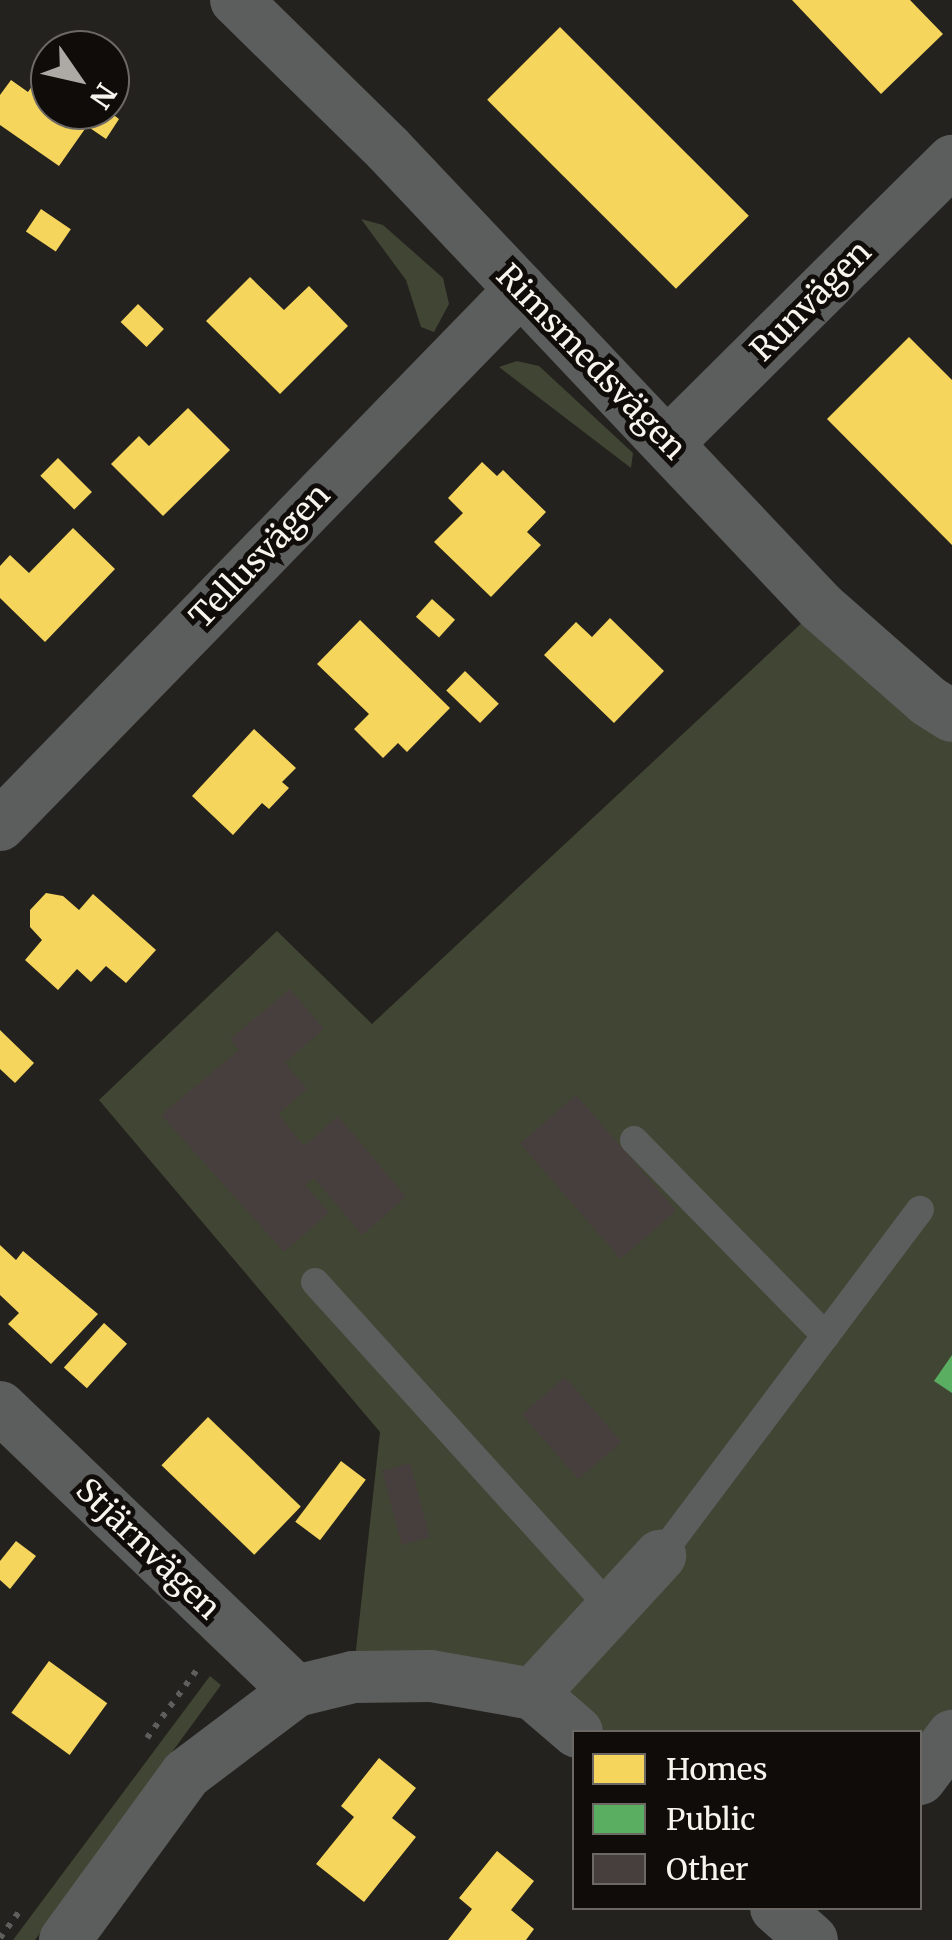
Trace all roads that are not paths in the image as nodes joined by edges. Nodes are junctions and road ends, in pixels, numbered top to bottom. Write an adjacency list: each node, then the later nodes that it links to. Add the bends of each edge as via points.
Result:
1 (236, 0): 3 (street, Rimsmedsvägen)
2 (952, 160): 4 (street, Runvägen)
3 (521, 289): 4 (street, Rimsmedsvägen); 6 (street, Tellusvägen)
4 (669, 442): 5 (street, Rimsmedsvägen, via 820,606)
5 (952, 716)
6 (0, 825)
7 (634, 1140): 10 (lane)
8 (920, 1210): 10 (lane)
9 (316, 1282): 13 (lane)
10 (826, 1336): 12 (lane)
11 (0, 1407): 14 (street, Stjärnvägen)
12 (660, 1556): 13 (street)
13 (612, 1609): 15 (street)
14 (296, 1691): 15 (street, via 353,1677 431,1676); 19 (street, via 186,1774)
15 (533, 1694): 16 (street)
16 (575, 1730)
17 (952, 1736): 18 (street)
18 (922, 1776)
19 (65, 1940)

